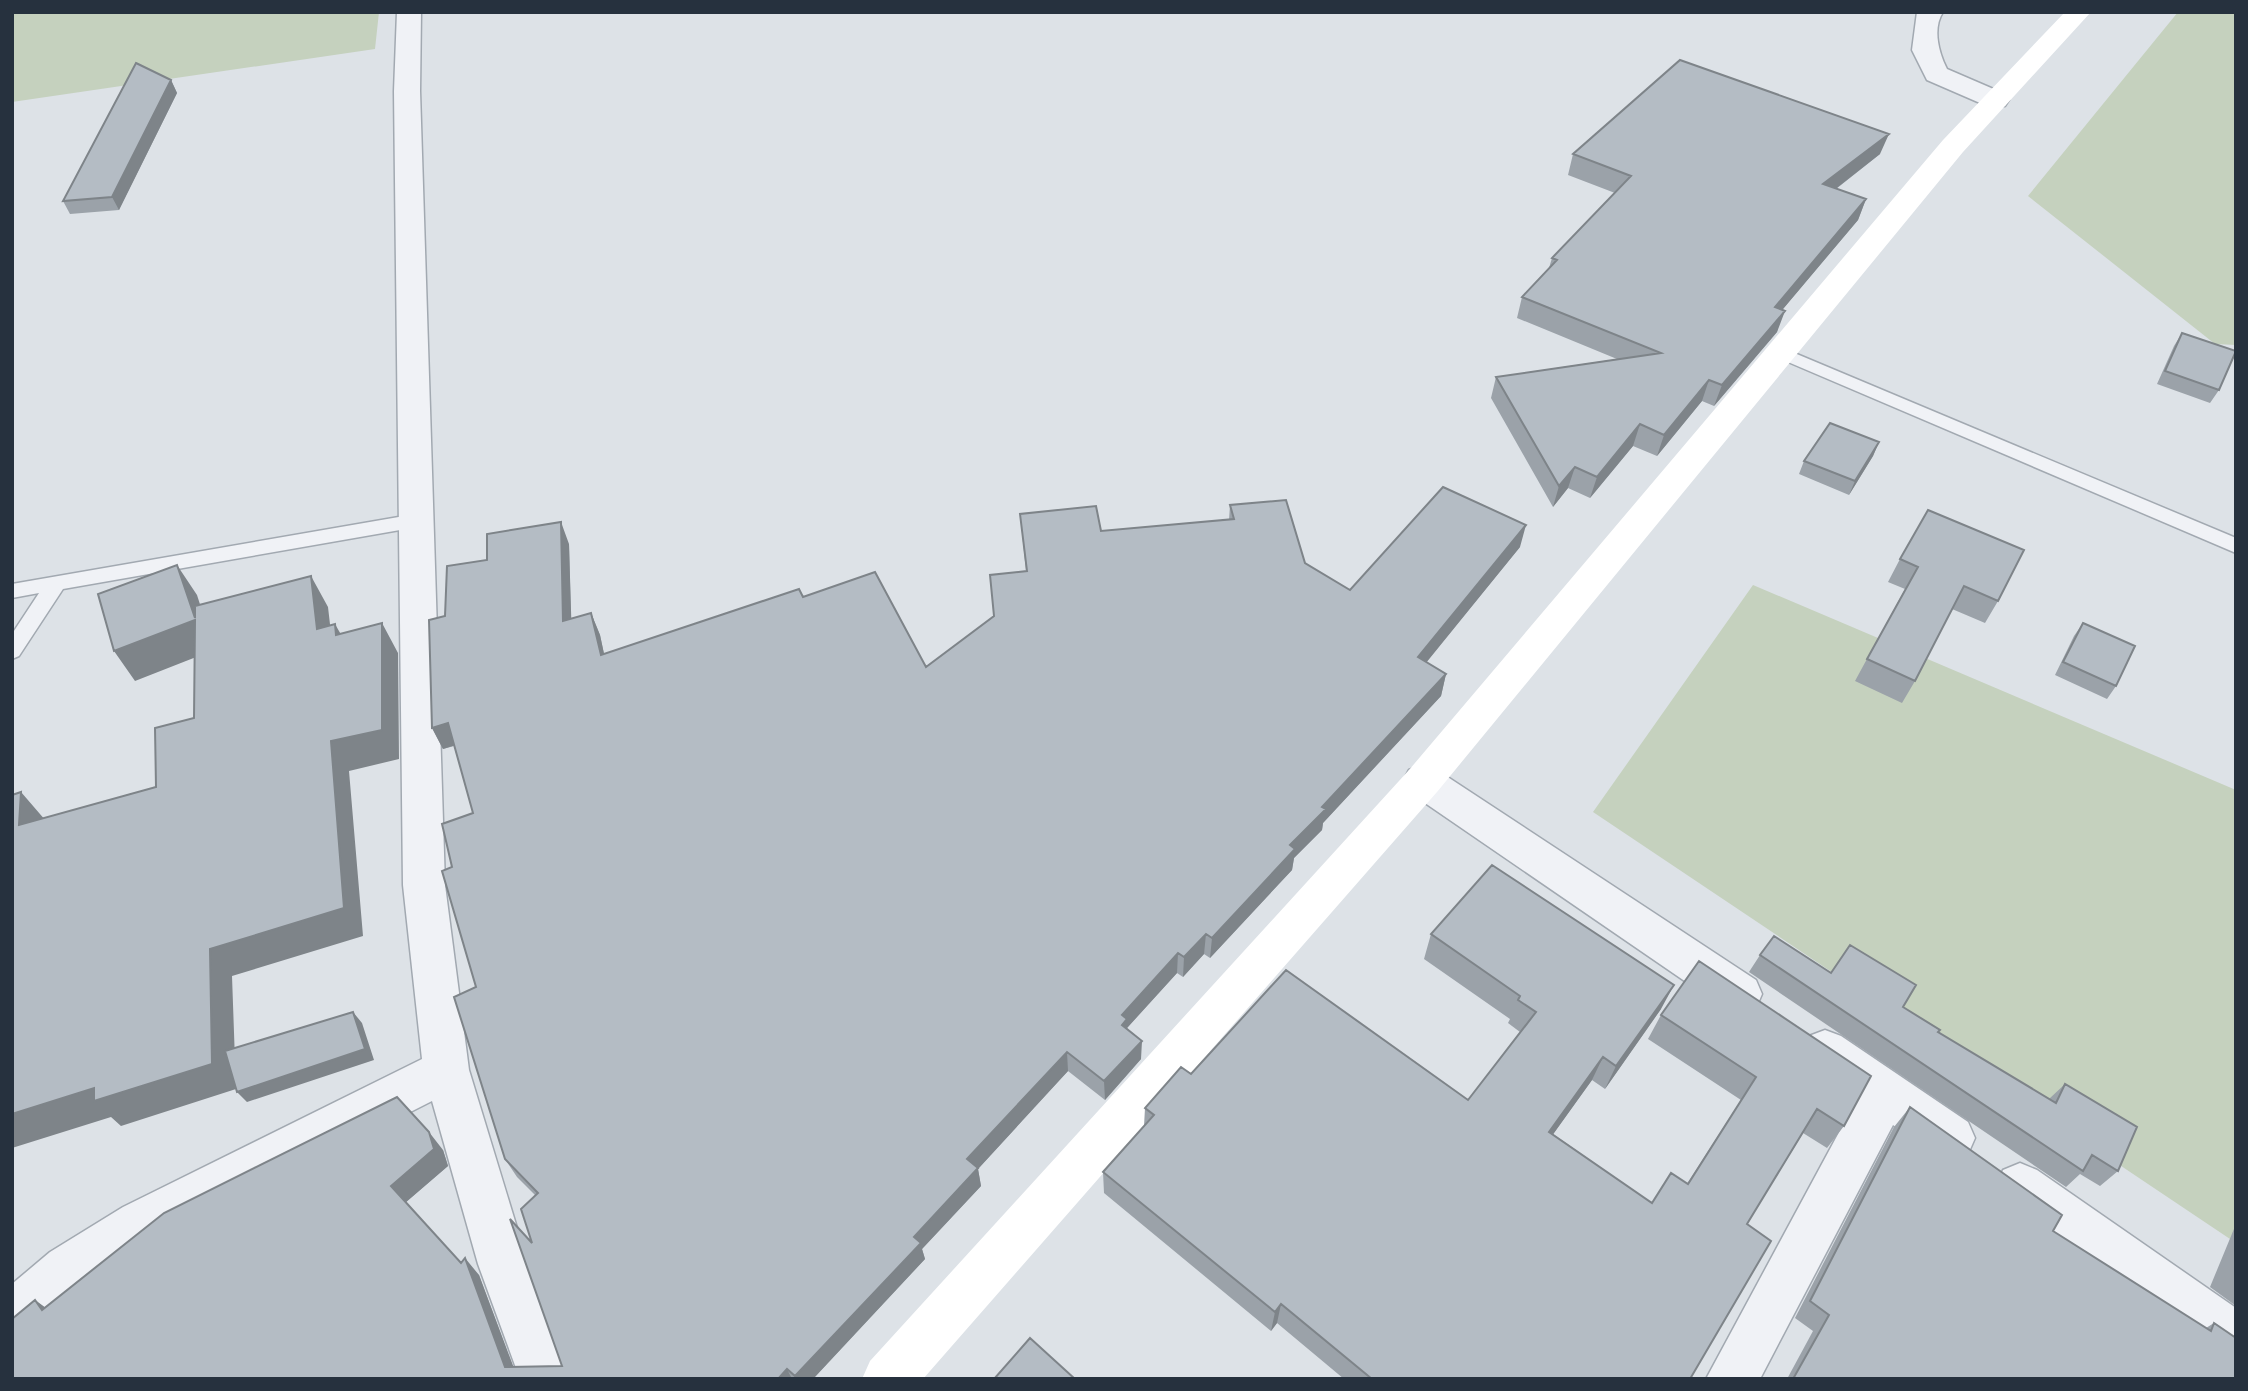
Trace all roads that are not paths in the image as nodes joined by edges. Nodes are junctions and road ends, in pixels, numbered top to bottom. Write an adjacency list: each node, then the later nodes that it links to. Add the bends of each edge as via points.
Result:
1 (409, 12): 6 (street)
2 (1931, 12): 4 (street, via 1925,50 1936,74)
3 (2079, 12): 4 (street)
4 (1996, 100): 5 (street)
5 (1780, 352): 7 (lane); 11 (street)
6 (416, 521): 8 (lane); 12 (street, via 424,886)
7 (2236, 546)
8 (58, 581): 9 (lane); 10 (lane)
9 (12, 591)
10 (12, 650)
11 (1423, 781): 13 (street); 17 (street)
12 (446, 1070): 14 (street, via 140,1224 68,1270); 16 (street, via 503,1264)
13 (1885, 1091): 15 (street); 18 (street)
14 (12, 1317)
15 (2236, 1339)
16 (546, 1379)
17 (888, 1379)
18 (1732, 1379)

